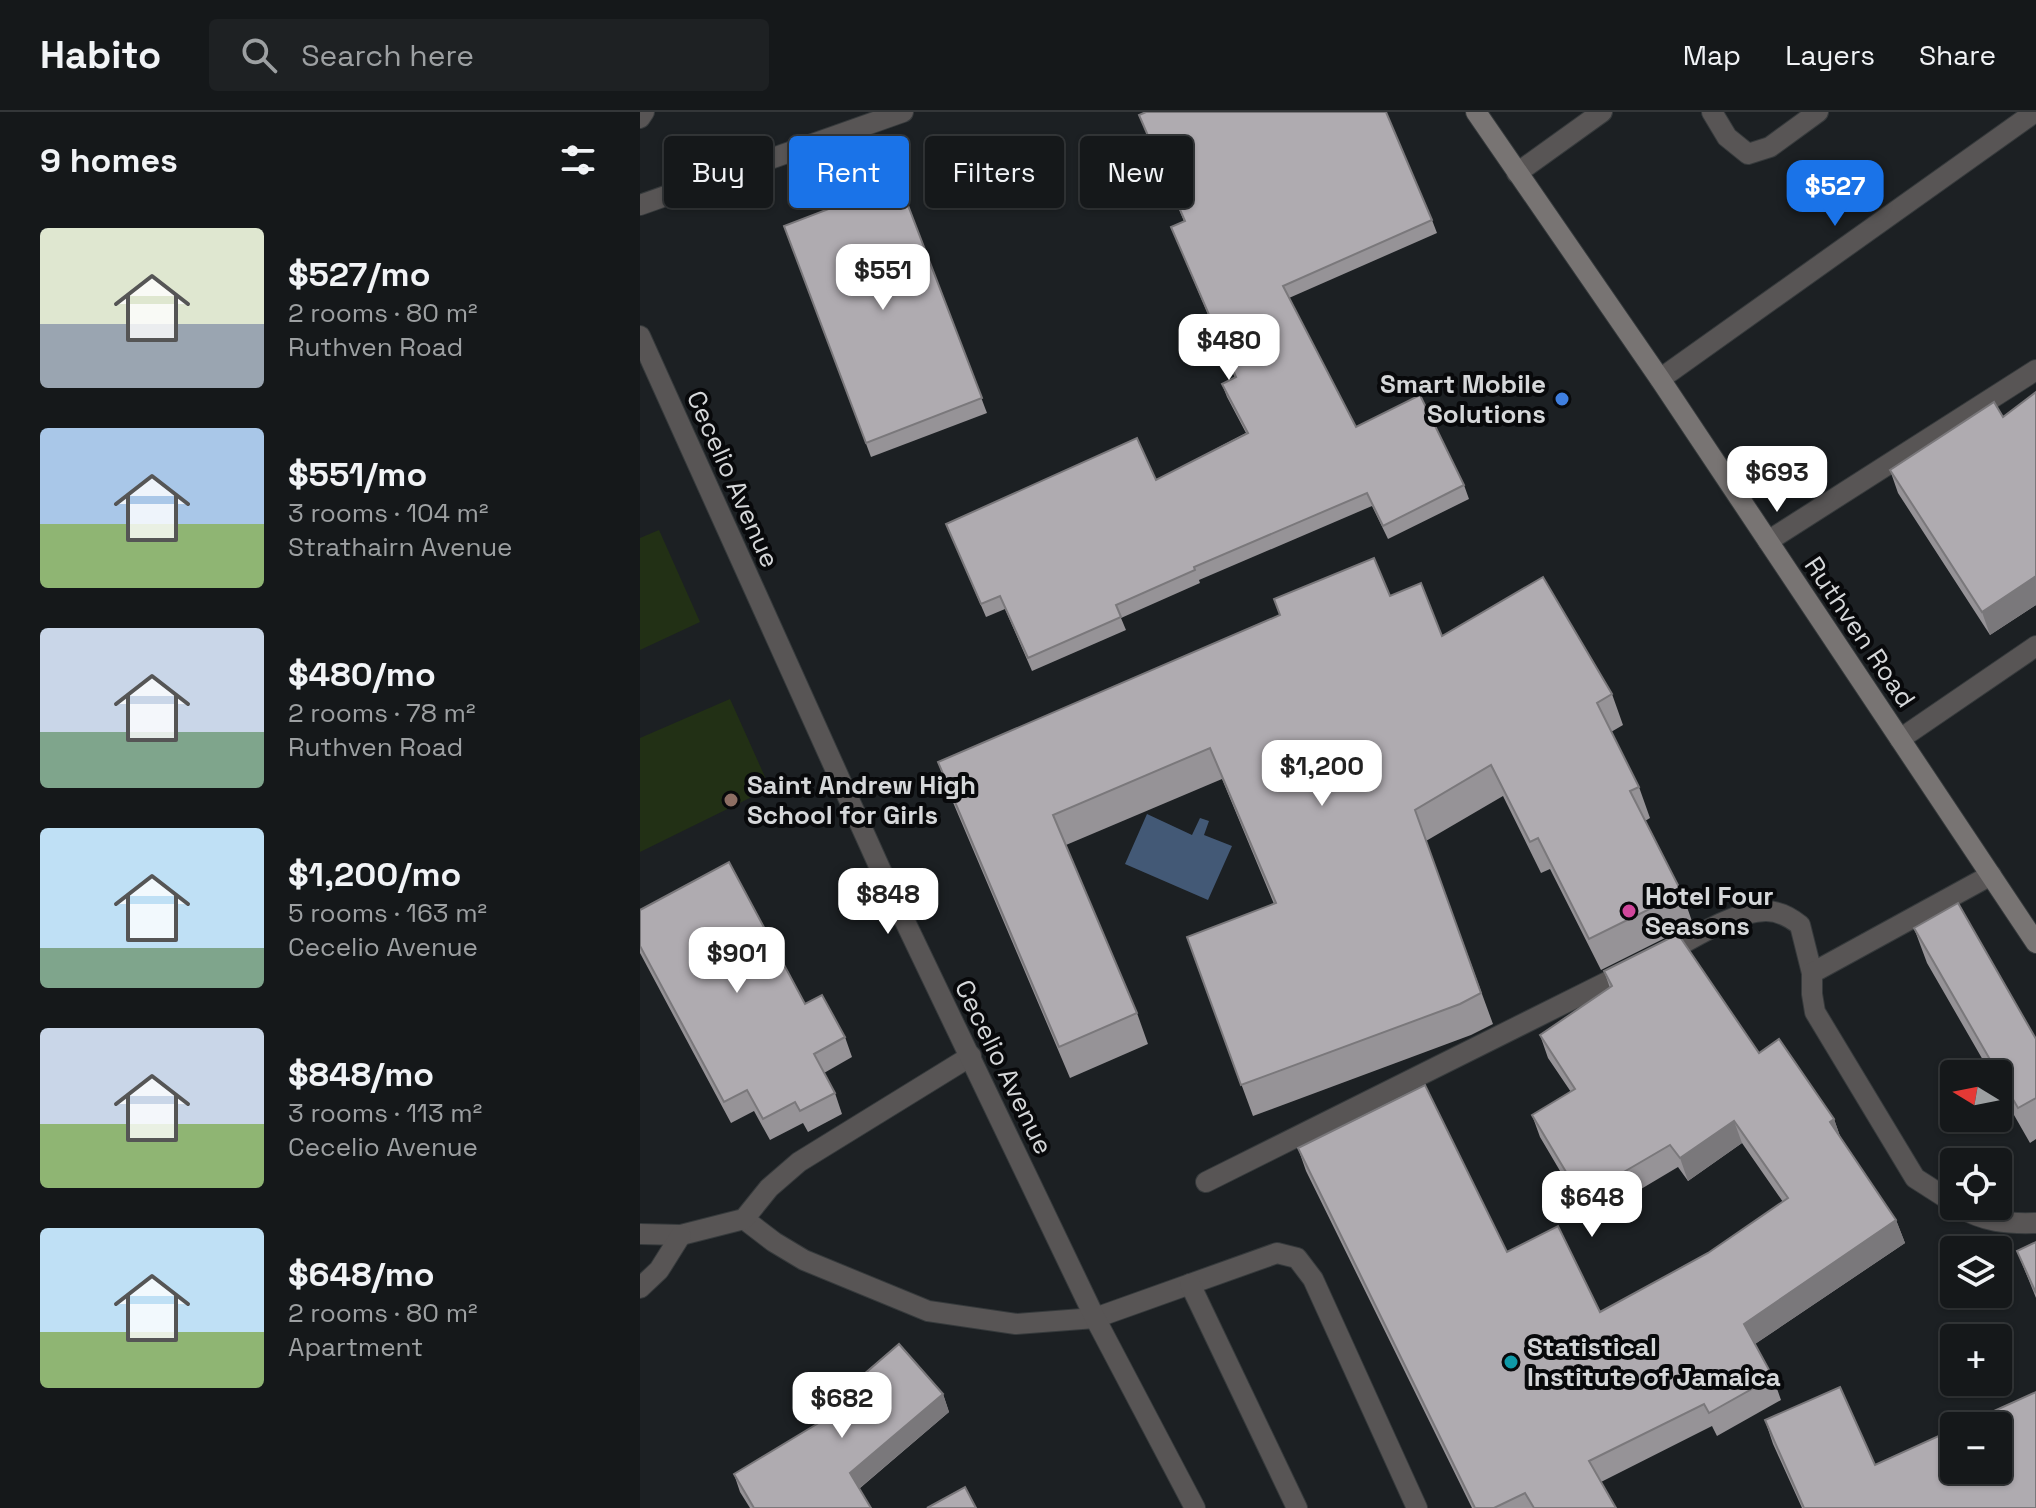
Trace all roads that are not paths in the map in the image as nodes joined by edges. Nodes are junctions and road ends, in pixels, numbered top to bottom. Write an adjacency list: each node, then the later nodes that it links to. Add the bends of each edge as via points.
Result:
1 (644, 112): 8 (street)
2 (903, 112): 10 (street)
3 (1476, 112): 9 (street, Ruthven Road)
4 (1602, 112): 9 (street)
5 (1712, 112): 6 (street, via 1727,137 1748,154 1770,147)
6 (1818, 112)
7 (2035, 112): 13 (street)
8 (640, 118)
9 (1517, 173): 13 (street, Ruthven Road)
10 (640, 205)
11 (640, 336): 20 (street, Cecelio Avenue, via 888,886)
12 (2036, 370): 14 (street)
13 (1660, 379): 14 (street, Ruthven Road)
14 (1768, 541): 16 (street, Ruthven Road)
15 (2036, 646): 16 (street)
16 (1900, 739): 17 (street, Ruthven Road)
17 (1991, 875): 18 (street, Ruthven Road); 19 (street)
18 (2036, 943)
19 (1812, 973): 21 (street, via 1800,925 1786,915 1765,911 1738,916); 22 (street, via 1815,1012 1915,1178)
20 (971, 1056): 23 (street, via 799,1162); 30 (street, Cecelio Avenue)
21 (1206, 1182)
22 (1940, 1194)
23 (744, 1219): 27 (street); 30 (street, via 804,1260 928,1311 1016,1324)
24 (1992, 1220): 25 (street)
25 (2036, 1223)
26 (640, 1234): 27 (street)
27 (681, 1235): 29 (street, via 659,1270)
28 (1190, 1284): 30 (street); 32 (street); 33 (street, via 1277,1253 1297,1258 1313,1279)
29 (640, 1288)
30 (1095, 1318): 31 (street, Cecelio Avenue)
31 (1195, 1508)
32 (1297, 1508)
33 (1417, 1508)

